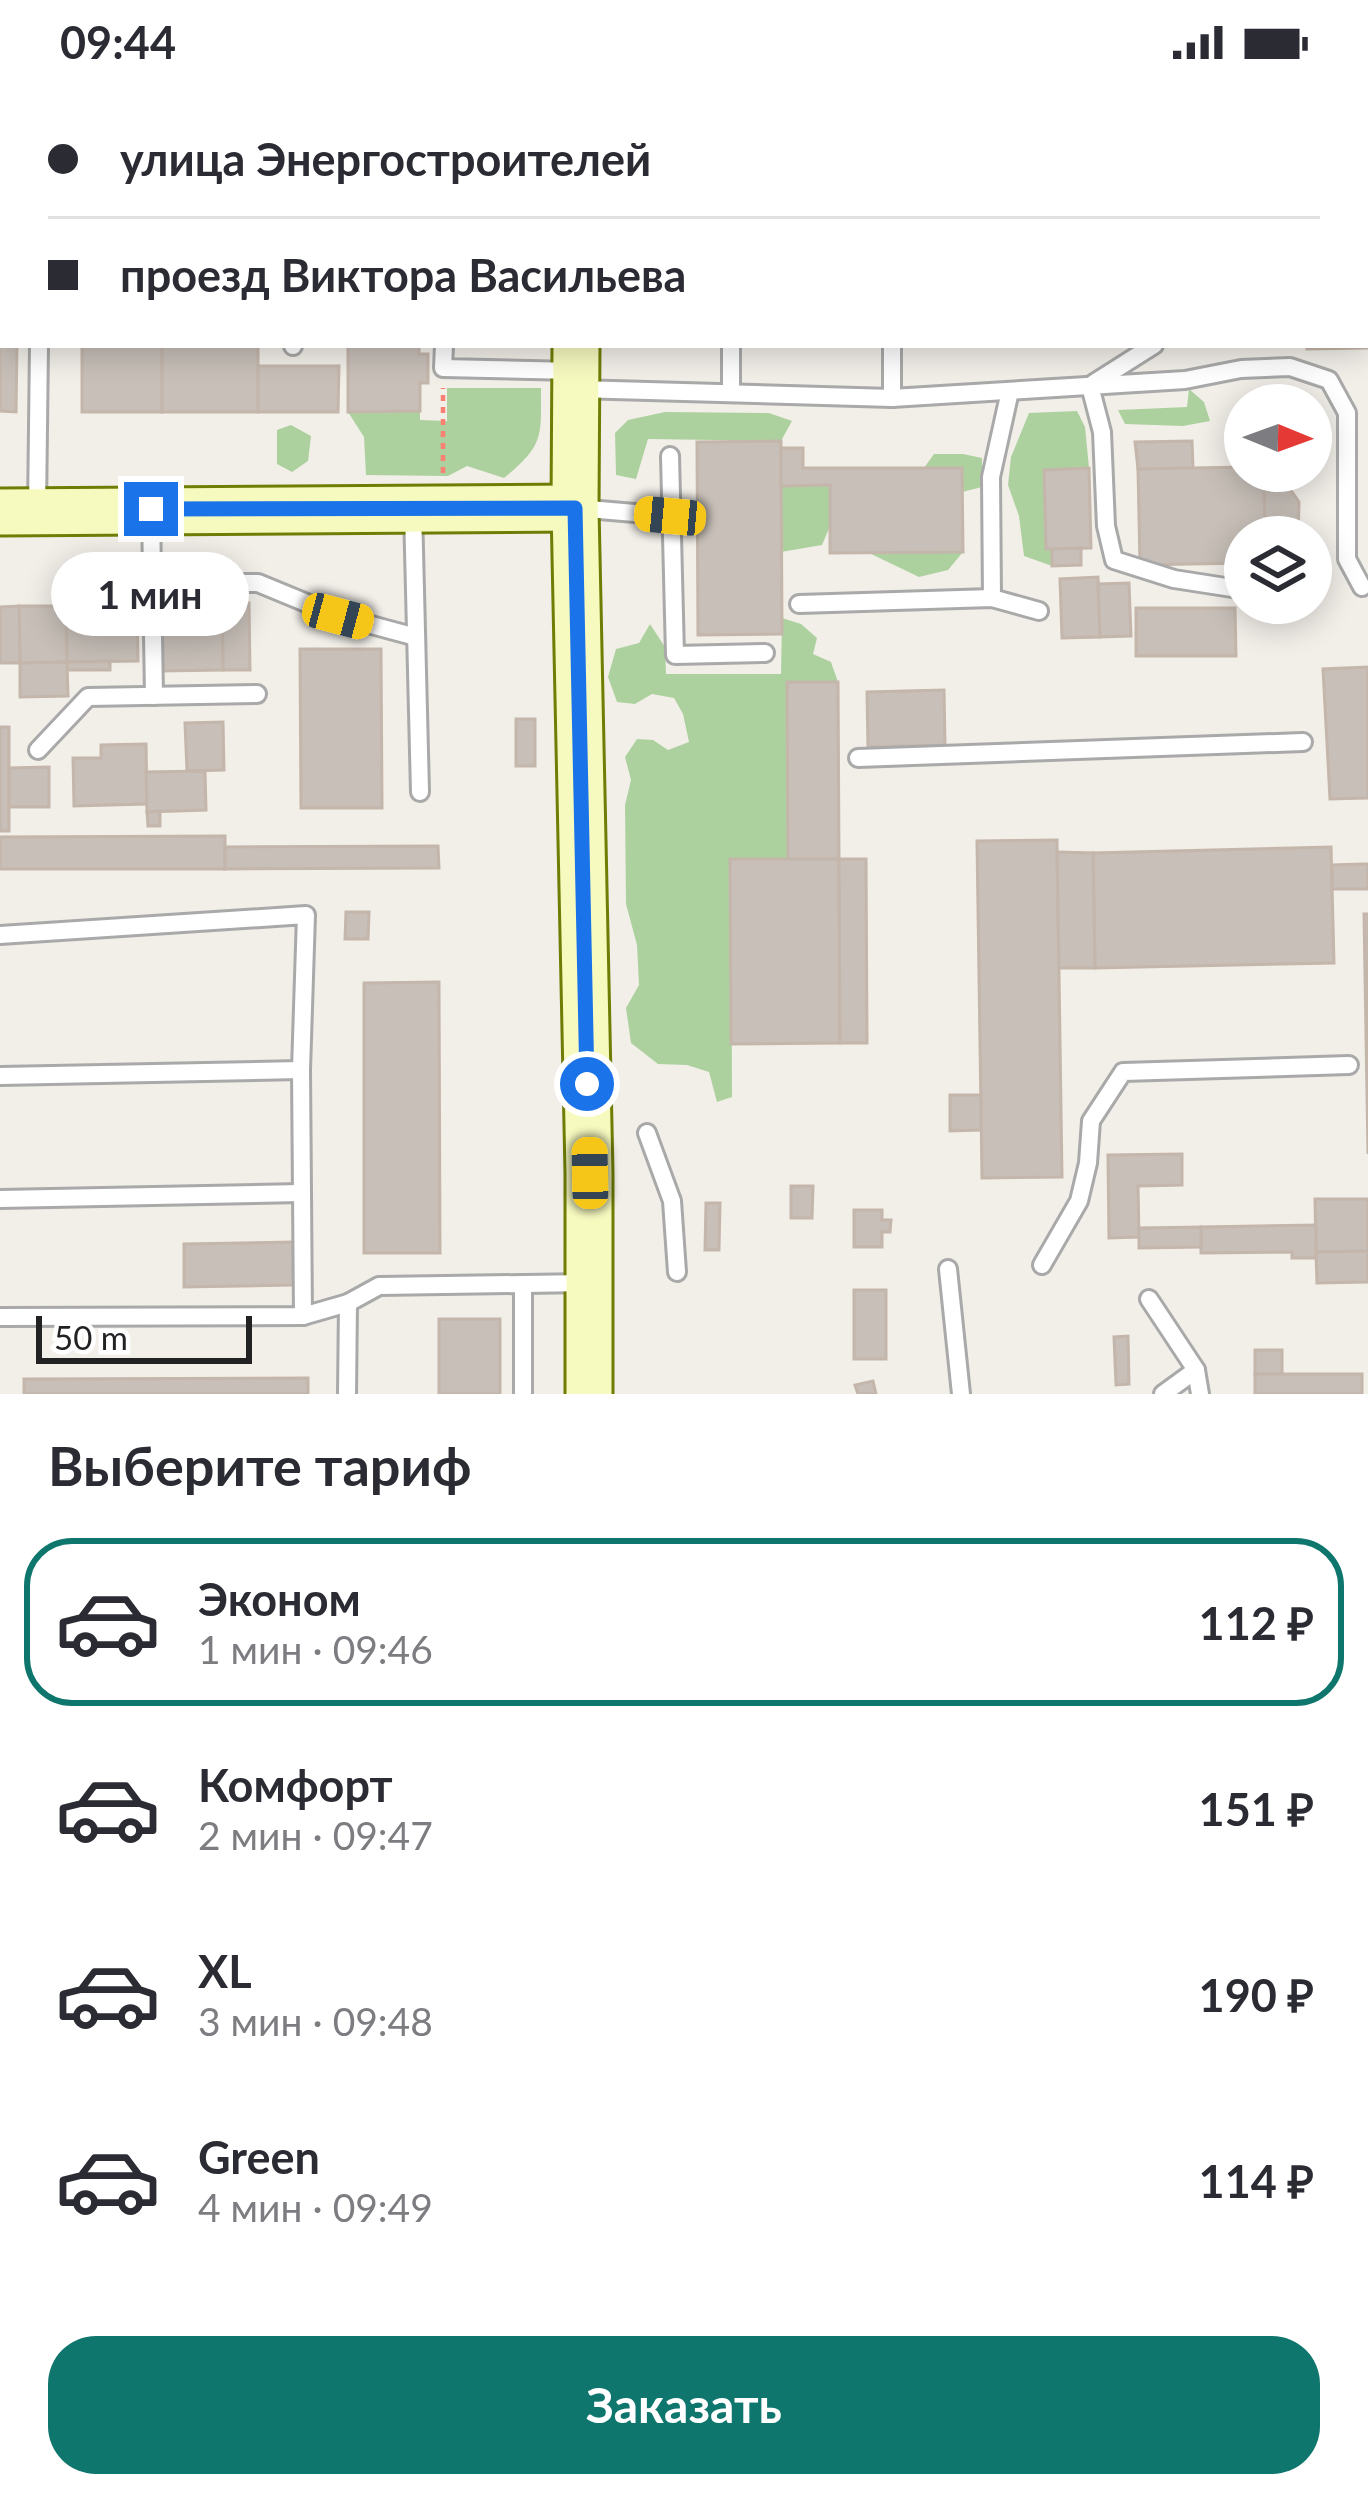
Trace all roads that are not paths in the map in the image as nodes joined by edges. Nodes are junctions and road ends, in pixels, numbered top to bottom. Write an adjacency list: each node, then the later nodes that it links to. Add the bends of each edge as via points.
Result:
1 (39, 348): 15 (lane)
2 (443, 348): 6 (lane, via 443,368)
3 (731, 348): 9 (lane)
4 (892, 348): 10 (lane)
5 (1149, 348): 7 (lane)
6 (576, 369): 9 (lane); 12 (main road)
7 (1090, 386): 8 (lane); 18 (lane, via 1114,560); 19 (lane, via 1240,369 1290,368 1329,380 1347,413 1347,559)
8 (1010, 391): 10 (lane); 20 (lane, via 991,477)
9 (731, 394): 10 (lane)
10 (892, 398)
11 (670, 455): 16 (lane)
12 (575, 508): 14 (main road); 16 (lane); 41 (main road)
13 (151, 509): 14 (main road); 15 (main road); 17 (lane)
14 (428, 509): 23 (lane)
15 (19, 512)
16 (670, 516): 24 (lane, via 675,656)
17 (154, 584): 23 (lane, via 258,583); 26 (lane)
18 (1224, 587)
19 (1362, 587)
20 (992, 598): 21 (lane); 22 (lane)
21 (799, 604)
22 (1039, 610)
23 (416, 637): 30 (lane)
24 (765, 653)
25 (257, 694): 26 (lane)
26 (154, 696): 28 (lane, via 88,697)
27 (1303, 742): 29 (lane)
28 (38, 750)
29 (858, 758)
30 (420, 792)
31 (0, 935): 33 (lane, via 306,915)
32 (1348, 1065): 38 (lane, via 1123,1072 1091,1121 1078,1201)
33 (302, 1070): 34 (lane); 36 (lane)
34 (0, 1076)
35 (646, 1133): 40 (lane, via 672,1201)
36 (301, 1193): 37 (lane); 45 (lane)
37 (0, 1199)
38 (1042, 1265)
39 (948, 1269): 51 (lane)
40 (677, 1272)
41 (589, 1283): 42 (lane); 50 (main road)
42 (524, 1284): 44 (lane, via 379,1286); 49 (lane)
43 (1149, 1299): 47 (lane)
44 (348, 1303): 45 (lane); 48 (lane)
45 (303, 1316): 46 (lane)
46 (0, 1317)
47 (1196, 1370): 52 (lane); 53 (lane)
48 (347, 1394)
49 (524, 1394)
50 (589, 1394)
51 (962, 1394)
52 (1163, 1394)
53 (1199, 1394)

